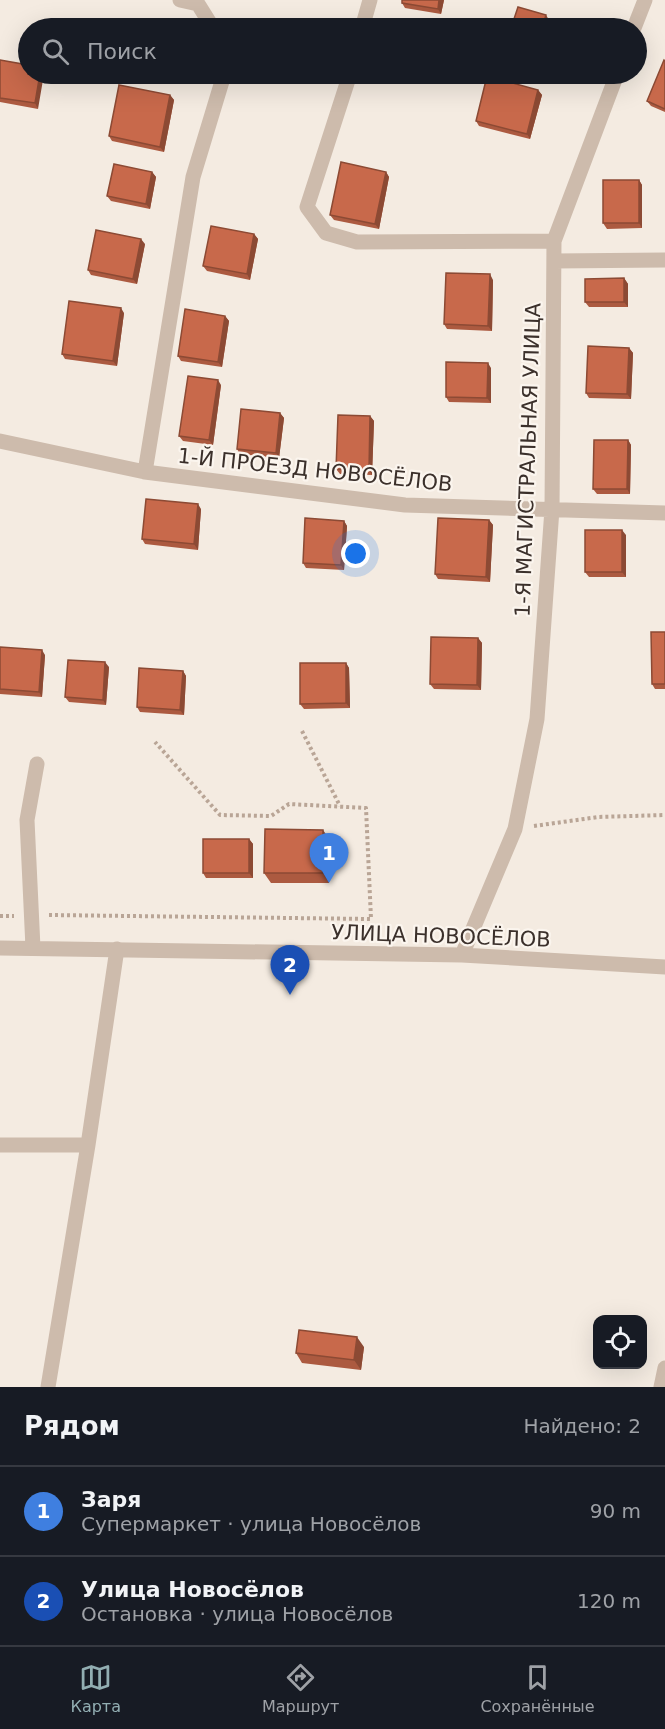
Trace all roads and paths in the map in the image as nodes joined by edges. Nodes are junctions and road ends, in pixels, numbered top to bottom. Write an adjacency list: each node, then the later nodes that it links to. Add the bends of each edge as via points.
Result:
1 (180, 0): 4 (street, via 198,4)
2 (370, 0): 5 (street)
3 (645, 0): 6 (street)
4 (207, 18)
5 (365, 18)
6 (638, 18)
7 (221, 84): 14 (street, via 193,177)
8 (347, 84): 10 (street, via 307,207 326,233 357,242)
9 (613, 84): 10 (street, 1-Я МАГИСТРАЛЬНАЯ УЛИЦА)
10 (554, 241): 12 (street, 1-Я МАГИСТРАЛЬНАЯ УЛИЦА)
11 (665, 260): 12 (street)
12 (554, 261): 15 (street, 1-Я МАГИСТРАЛЬНАЯ УЛИЦА)
13 (0, 441): 14 (street, 1-Й ПРОЕЗД НОВОСЁЛОВ)
14 (145, 472): 15 (street, 1-Й ПРОЕЗД НОВОСЁЛОВ, via 405,505)
15 (552, 509): 16 (street, 1-Й ПРОЕЗД НОВОСЁЛОВ); 22 (street, 1-Я МАГИСТРАЛЬНАЯ УЛИЦА, via 537,719)
16 (665, 513)
17 (302, 731): 20 (path)
18 (155, 742): 20 (path, via 220,815 271,816 289,804)
19 (37, 764): 23 (street, via 27,820)
20 (340, 807): 23 (path, via 366,808 371,919)
21 (665, 815): 22 (path, via 598,817)
22 (515, 829): 28 (street, 1-Я МАГИСТРАЛЬНАЯ УЛИЦА)
23 (30, 915): 24 (path); 26 (street)
24 (0, 916)
25 (0, 948): 26 (street, УЛИЦА НОВОСЁЛОВ)
26 (33, 948): 27 (street, УЛИЦА НОВОСЁЛОВ)
27 (117, 949): 28 (street, УЛИЦА НОВОСЁЛОВ); 31 (street)
28 (462, 955): 29 (street, УЛИЦА НОВОСЁЛОВ)
29 (665, 967)
30 (0, 1144): 31 (street)
31 (88, 1144): 33 (street)
32 (665, 1368): 34 (street)
33 (48, 1387)
34 (661, 1387)

